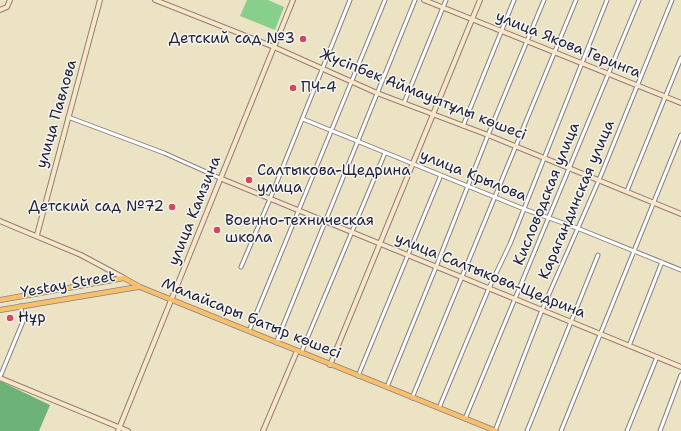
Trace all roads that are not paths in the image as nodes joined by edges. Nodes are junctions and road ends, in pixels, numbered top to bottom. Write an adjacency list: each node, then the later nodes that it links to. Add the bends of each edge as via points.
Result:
1 (10, 0): 19 (street, via 7,7)
2 (100, 0): 36 (street, улица Павлова)
3 (155, 0): 17 (street, Жүсіпбек Аймауытұлы көшесі)
4 (293, 0): 23 (street, улица Камзина)
5 (350, 0): 27 (street)
6 (385, 0): 29 (street)
7 (414, 0): 31 (street)
8 (424, 0): 18 (street, улица Якова Геринга)
9 (446, 0): 18 (street)
10 (480, 0): 20 (street)
11 (514, 0): 21 (street)
12 (544, 0): 22 (street)
13 (576, 0): 24 (street)
14 (607, 0): 26 (street)
15 (639, 0): 28 (street, Кисловодская улица)
16 (672, 0): 30 (street, Карагандинская улица)
17 (167, 2): 23 (street, Жүсіпбек Аймауытұлы көшесі)
18 (443, 8): 20 (street, улица Якова Геринга); 33 (street)
19 (0, 10)
20 (472, 19): 21 (street, улица Якова Геринга); 35 (street)
21 (502, 31): 22 (street, улица Якова Геринга); 38 (street)
22 (527, 43): 24 (street, улица Якова Геринга); 40 (street)
23 (274, 47): 27 (street, Жүсіпбек Аймауытұлы көшесі); 49 (street, улица Камзина)
24 (554, 54): 26 (street, улица Якова Геринга); 43 (street)
25 (681, 58): 32 (street)
26 (582, 64): 28 (street, улица Якова Геринга); 45 (street)
27 (324, 68): 29 (street, Жүсіпбек Аймауытұлы көшесі); 37 (street)
28 (608, 74): 30 (street, улица Якова Геринга); 47 (street, Кисловодская улица)
29 (352, 81): 31 (street, Жүсіпбек Аймауытұлы көшесі); 39 (street)
30 (636, 85): 32 (street, улица Якова Геринга); 50 (street, Карагандинская улица)
31 (377, 93): 33 (street, Жүсіпбек Аймауытұлы көшесі); 42 (street)
32 (666, 97): 34 (street, улица Якова Геринга); 52 (street)
33 (404, 103): 35 (street, Жүсіпбек Аймауытұлы көшесі)
34 (681, 103)
35 (433, 115): 38 (street, Жүсіпбек Аймауытұлы көшесі); 46 (street)
36 (68, 117): 49 (street, улица Салтыкова-Щедрина, via 164,153); 64 (street, улица Павлова)
37 (303, 119): 39 (street, улица Крылова); 54 (street)
38 (463, 126): 40 (street, Жүсіпбек Аймауытұлы көшесі)
39 (331, 131): 42 (street, улица Крылова); 57 (street)
40 (488, 135): 43 (street, Жүсіпбек Аймауытұлы көшесі); 51 (street)
41 (681, 136): 55 (street)
42 (358, 141): 44 (street, улица Крылова); 61 (street)
43 (516, 146): 45 (street, Жүсіпбек Аймауытұлы көшесі); 53 (street)
44 (385, 153): 46 (street, улица Крылова); 63 (street)
45 (544, 158): 47 (street, Жүсіпбек Аймауытұлы көшесі); 56 (street)
46 (413, 163): 48 (street, улица Крылова); 65 (street)
47 (570, 168): 50 (street, Жүсіпбек Аймауытұлы көшесі); 59 (street, Кисловодская улица)
48 (442, 175): 51 (street, улица Крылова); 67 (street)
49 (222, 179): 54 (street, улица Салтыкова-Щедрина); 79 (street, улица Камзина)
50 (599, 180): 52 (street, Жүсіпбек Аймауытұлы көшесі); 62 (street, Карагандинская улица)
51 (468, 185): 53 (street, улица Крылова); 71 (street)
52 (626, 191): 55 (street, Жүсіпбек Аймауытұлы көшесі)
53 (496, 196): 56 (street, улица Крылова); 74 (street)
54 (270, 199): 57 (street, улица Салтыкова-Щедрина); 70 (street)
55 (654, 202): 58 (street, Жүсіпбек Аймауытұлы көшесі); 66 (street)
56 (524, 209): 59 (street, улица Крылова); 76 (street)
57 (298, 210): 61 (street, улица Салтыкова-Щедрина); 84 (street)
58 (681, 214)
59 (549, 219): 62 (street, улица Крылова); 77 (street, Кисловодская улица)
60 (0, 221): 64 (street, Малайсары батыр көшесі)
61 (324, 221): 63 (street, улица Салтыкова-Щедрина); 86 (street)
62 (578, 228): 66 (street, улица Крылова); 82 (street, Карагандинская улица)
63 (352, 232): 65 (street, улица Салтыкова-Щедрина); 88 (street)
64 (37, 235): 73 (street, Малайсары батыр көшесі)
65 (380, 244): 67 (street, улица Салтыкова-Щедрина); 90 (street)
66 (634, 251): 69 (street, улица Крылова); 85 (street)
67 (409, 255): 71 (street, улица Салтыкова-Щедрина); 93 (street)
68 (598, 255): 83 (street)
69 (662, 262): 72 (street, улица Крылова); 87 (street)
70 (241, 267)
71 (436, 267): 74 (street, улица Салтыкова-Щедрина); 95 (street)
72 (681, 270)
73 (124, 278): 75 (main road, Малайсары батыр көшесі); 78 (main road, Yestay Street)
74 (463, 278): 76 (street, улица Салтыкова-Щедрина); 96 (street)
75 (140, 287): 79 (main road, Малайсары батыр көшесі); 80 (main road, Yestay Street)
76 (489, 288): 77 (street, улица Салтыкова-Щедрина); 97 (street)
77 (516, 298): 82 (street, улица Салтыкова-Щедрина); 98 (street, Кисловодская улица)
78 (0, 300)
79 (172, 300): 84 (main road, Малайсары батыр көшесі); 99 (street, улица Камзина)
80 (20, 306): 81 (main road, Yestay Street); 94 (street, via 24,319)
81 (0, 310)
82 (542, 310): 83 (street, улица Салтыкова-Щедрина); 102 (street, Карагандинская улица)
83 (571, 321): 85 (street, улица Салтыкова-Щедрина); 103 (street)
84 (249, 331): 86 (main road, Малайсары батыр көшесі)
85 (600, 334): 87 (street, улица Салтыкова-Щедрина); 104 (street)
86 (276, 342): 88 (main road, Малайсары батыр көшесі)
87 (630, 346): 89 (street, улица Салтыкова-Щедрина)
88 (299, 352): 90 (main road, Малайсары батыр көшесі); 101 (street)
89 (657, 357): 91 (street, улица Салтыкова-Щедрина); 105 (street)
90 (330, 365): 93 (main road, Малайсары батыр көшесі)
91 (681, 367)
92 (681, 375): 106 (street)
93 (358, 376): 95 (main road, Малайсары батыр көшесі)
94 (0, 377): 99 (street)
95 (386, 388): 96 (main road, Малайсары батыр көшесі)
96 (412, 398): 97 (main road, Малайсары батыр көшесі)
97 (438, 408): 98 (main road, Малайсары батыр көшесі)
98 (466, 418): 102 (main road, Малайсары батыр көшесі)
99 (118, 429): 100 (street)
100 (128, 431)
101 (263, 431)
102 (495, 431)
103 (527, 431)
104 (561, 431)
105 (627, 431)
106 (660, 431)

